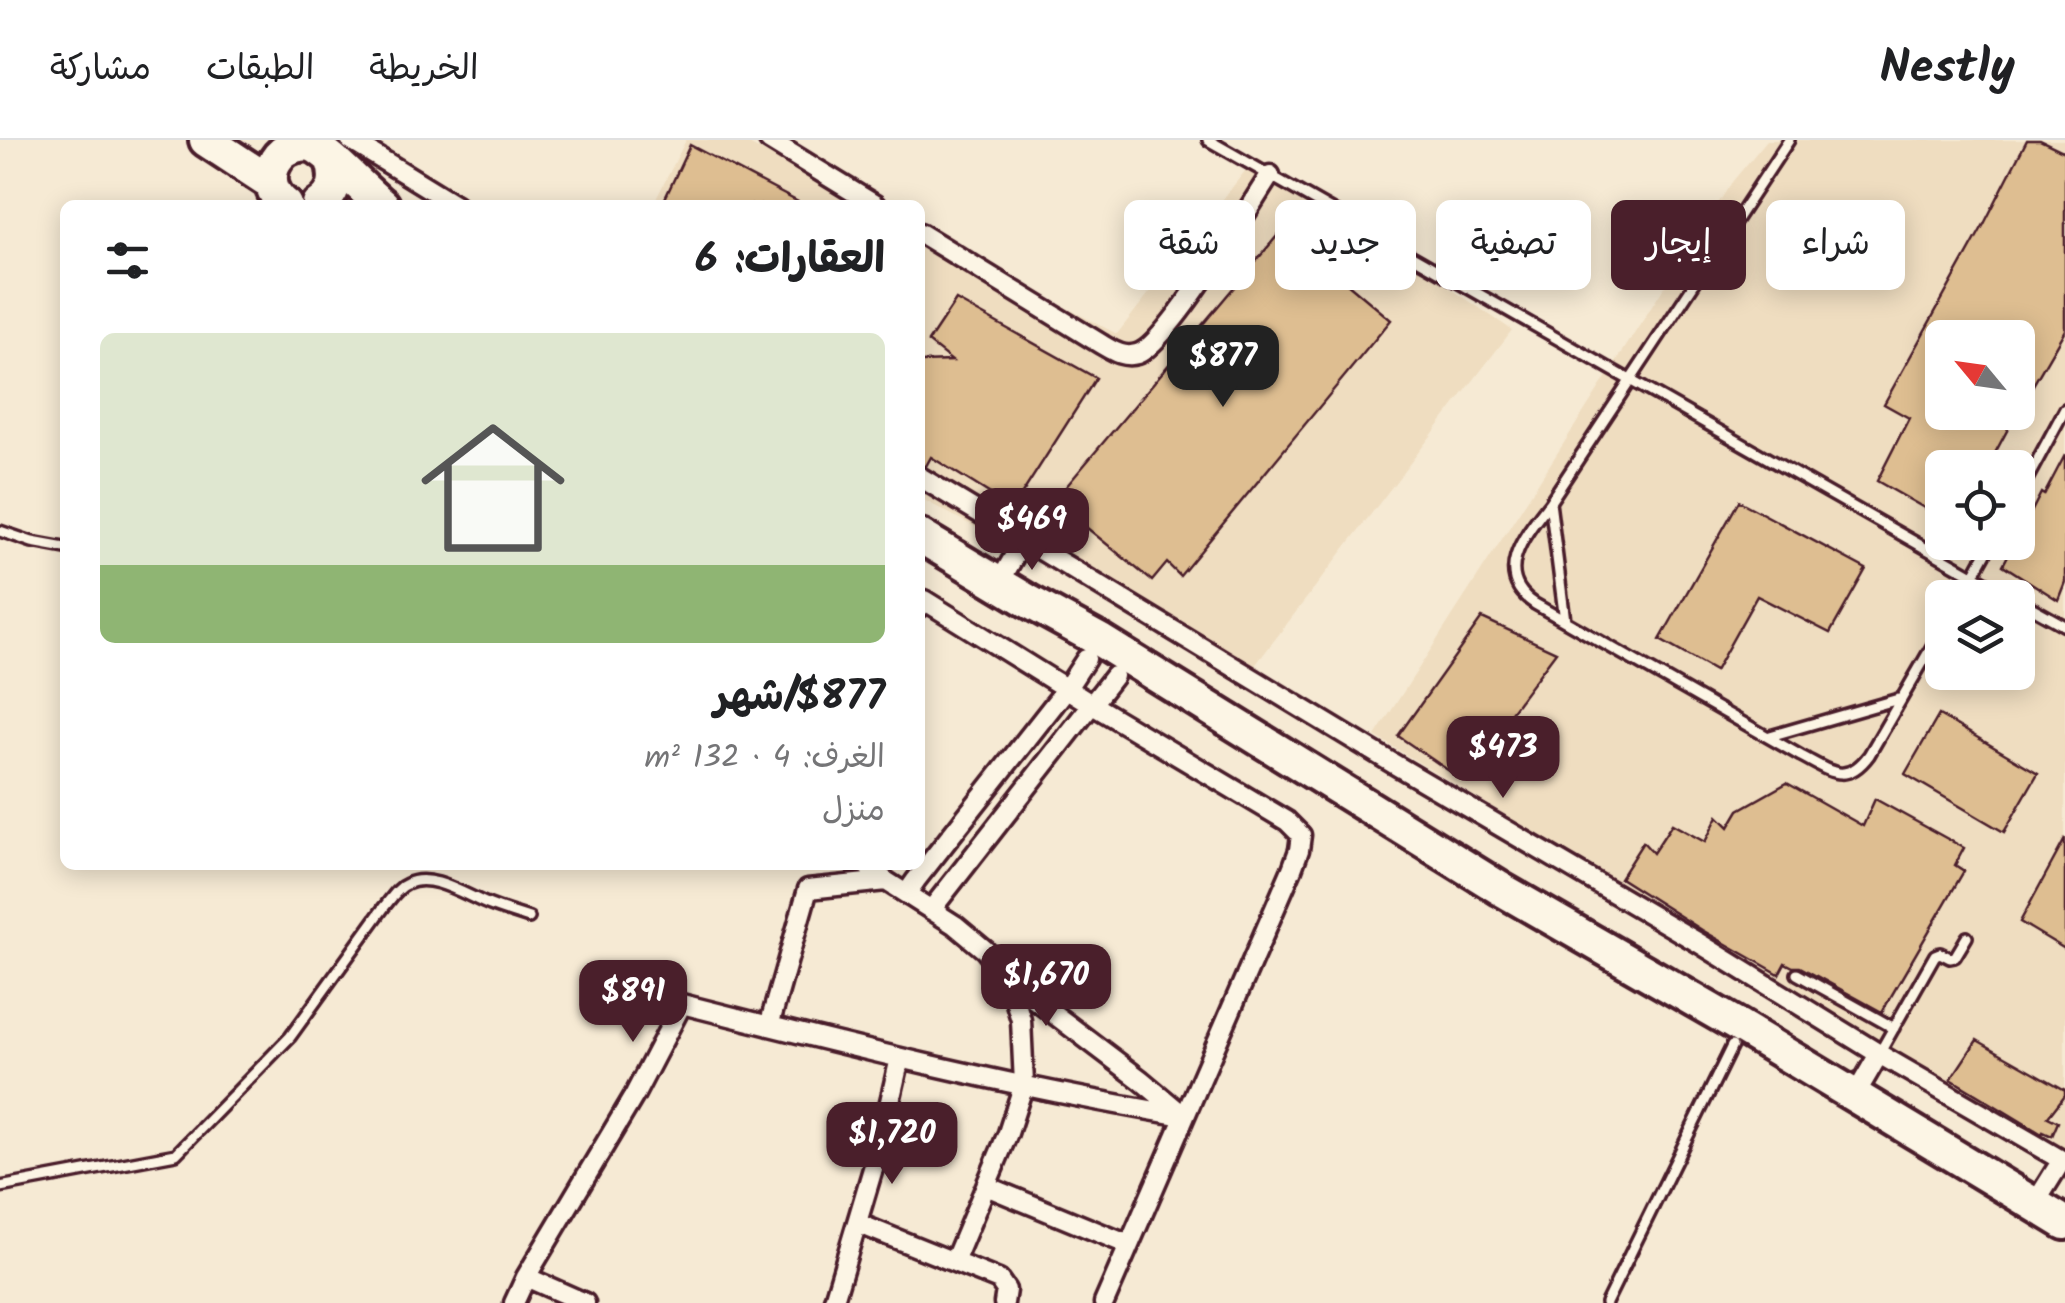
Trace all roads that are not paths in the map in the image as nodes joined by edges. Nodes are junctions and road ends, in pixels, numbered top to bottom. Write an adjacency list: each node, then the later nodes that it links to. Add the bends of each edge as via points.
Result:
1 (206, 140): 8 (highway)
2 (769, 140): 12 (street)
3 (1208, 140): 7 (lane)
4 (1789, 140): 14 (lane)
5 (284, 144): 6 (highway); 8 (highway, via 270,170)
6 (335, 149): 9 (highway, via 335,183); 10 (highway); 11 (street)
7 (1270, 175): 13 (street, via 1165,331 1133,355 1101,344); 14 (lane)
8 (278, 194)
9 (324, 200)
10 (378, 200)
11 (445, 200)
12 (866, 200)
13 (925, 236)
14 (1630, 379): 18 (lane); 25 (lane)
15 (2065, 409): 16 (lane)
16 (2035, 465)
17 (925, 480): 21 (street)
18 (1550, 502): 31 (lane); 31 (lane, via 1519,548 1514,581 1527,599)
19 (0, 531): 22 (lane)
20 (925, 539): 28 (highway)
21 (1024, 539): 28 (street); 54 (street)
22 (60, 547)
23 (1982, 560): 25 (lane)
24 (925, 562): 34 (highway)
25 (1974, 576): 26 (lane); 27 (lane)
26 (1972, 580)
27 (1981, 580)
28 (998, 584): 57 (highway)
29 (925, 601): 35 (street)
30 (2035, 610): 32 (lane)
31 (1565, 621): 38 (lane)
32 (2065, 626)
33 (1925, 658): 36 (lane)
34 (1100, 667): 35 (street); 37 (street); 53 (highway)
35 (1067, 688): 37 (street); 39 (street)
36 (1902, 698): 38 (lane); 38 (lane, via 1869,756 1846,775)
37 (1090, 704): 40 (street); 58 (street, via 1300,835 1292,868)
38 (1769, 736)
39 (995, 780): 40 (street); 41 (street)
40 (1018, 800): 46 (street)
41 (925, 869)
42 (872, 870): 44 (street)
43 (924, 870): 45 (street)
44 (886, 881): 45 (street); 51 (street, via 808,889)
45 (909, 896): 46 (street)
46 (931, 910): 50 (street, via 971,938)
47 (529, 918): 61 (lane, via 424,880 408,883 290,1036 176,1154)
48 (1967, 937): 52 (lane, via 1953,958 1935,955)
49 (1797, 974): 52 (lane)
50 (1009, 980): 56 (street, via 1021,1020); 58 (street)
51 (770, 1026): 55 (street); 68 (street, via 682,1004)
52 (1894, 1028): 54 (lane)
53 (1732, 1046): 66 (highway); 74 (lane)
54 (1879, 1054): 57 (street); 59 (street)
55 (900, 1058): 56 (street); 63 (street)
56 (1024, 1084): 58 (street); 60 (street)
57 (1854, 1096): 62 (highway)
58 (1184, 1116): 65 (street)
59 (2063, 1161): 62 (street)
60 (986, 1186): 65 (street); 67 (street)
61 (0, 1187)
62 (2034, 1204): 64 (highway)
63 (857, 1223): 67 (street); 71 (street)
64 (2065, 1223)
65 (1128, 1245): 73 (street)
66 (2065, 1246)
67 (954, 1262): 72 (street, via 999,1280)
68 (526, 1277): 69 (street); 70 (street)
69 (514, 1303)
70 (585, 1303)
71 (833, 1303)
72 (1004, 1303)
73 (1104, 1303)
74 (1606, 1303)

